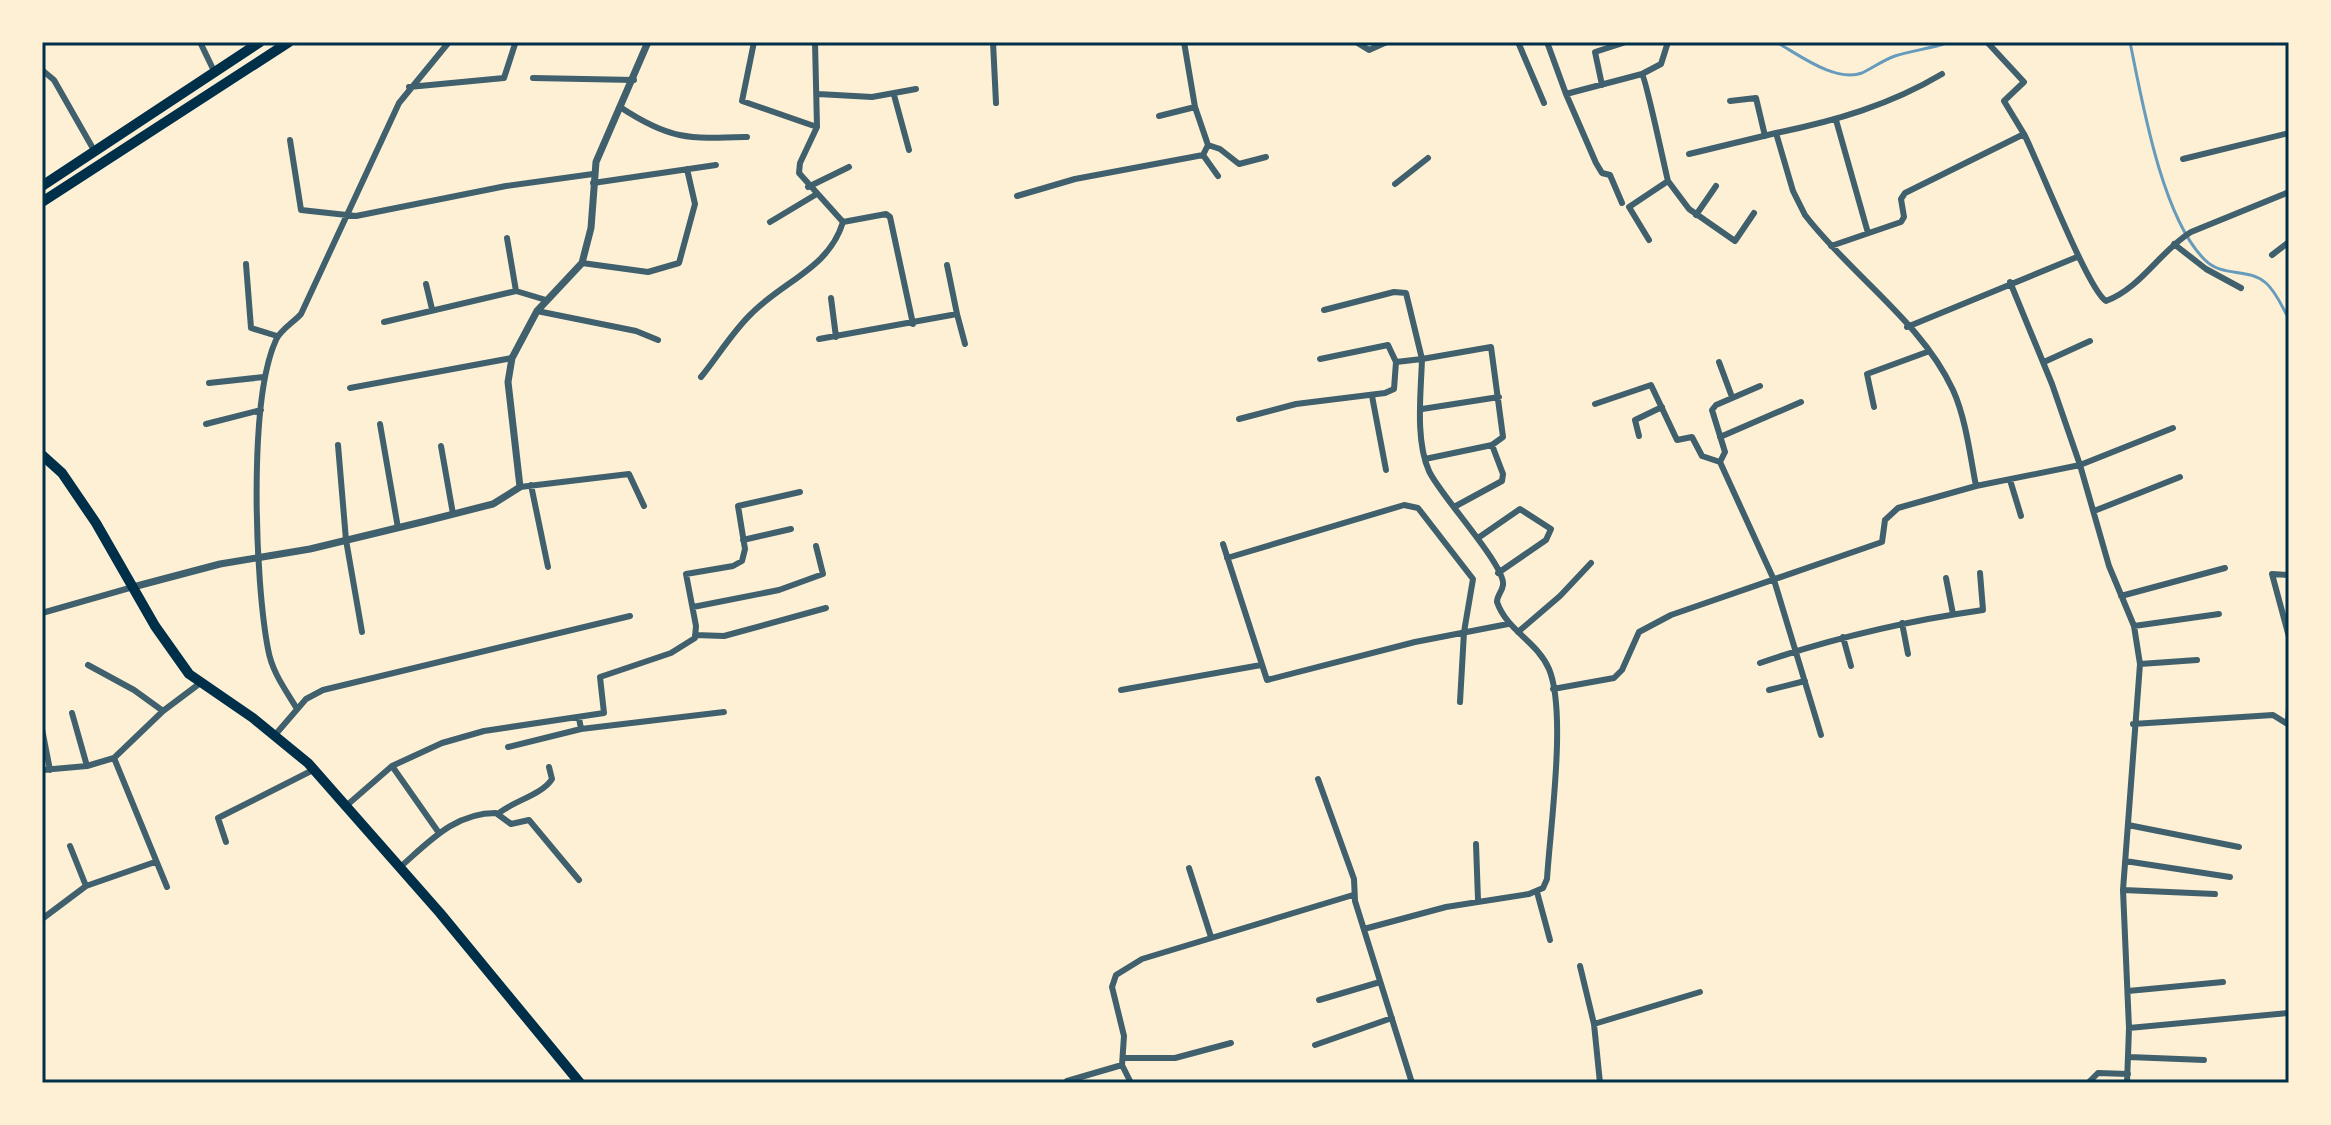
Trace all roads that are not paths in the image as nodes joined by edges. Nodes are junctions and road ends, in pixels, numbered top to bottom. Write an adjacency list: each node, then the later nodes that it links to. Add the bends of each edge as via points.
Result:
1 (200, 42): 21 (street)
2 (260, 42): 21 (highway)
3 (289, 42): 68 (highway)
4 (449, 42): 27 (street)
5 (648, 42): 25 (street)
6 (754, 42): 39 (street, via 742,101)
7 (815, 42): 29 (street)
8 (993, 42): 33 (street)
9 (1155, 42): 10 (street)
10 (1165, 42)
11 (1184, 42): 36 (street)
12 (1356, 42): 13 (street, via 1369,50)
13 (1387, 42)
14 (1547, 42): 30 (street)
15 (1668, 42): 22 (street, via 1661,64)
16 (1987, 42): 42 (street, via 2024,82 2004,99)
17 (1520, 43): 34 (street)
18 (1623, 43): 26 (street, via 1595,52)
19 (515, 44): 27 (street, via 504,78)
20 (42, 70): 48 (street, via 54,80)
21 (214, 71): 48 (highway)
22 (1642, 74): 26 (street); 59 (street)
23 (1942, 74): 38 (street)
24 (533, 78): 25 (street)
25 (634, 80): 35 (street)
26 (1602, 85): 30 (street)
27 (409, 87): 72 (street)
28 (916, 89): 31 (street)
29 (818, 94): 31 (street); 39 (street)
30 (1566, 94): 69 (street, via 1596,163 1610,175)
31 (894, 95): 47 (street)
32 (1730, 101): 43 (street, via 1756,98)
33 (996, 103)
34 (1544, 103)
35 (620, 107): 44 (street, via 662,133 696,139); 57 (street)
36 (1195, 107): 37 (street); 46 (street)
37 (1159, 116)
38 (1836, 120): 40 (street); 75 (street)
39 (817, 127): 64 (street, via 799,168)
40 (1776, 133): 43 (street); 80 (street, via 1799,205)
41 (2289, 133): 53 (street)
42 (2024, 134): 75 (street, via 1905,193 1903,220); 82 (street)
43 (1765, 136): 49 (street)
44 (747, 137)
45 (290, 140): 72 (street, via 301,210)
46 (1208, 145): 50 (street); 51 (street, via 1239,164)
47 (909, 150)
48 (95, 152): 62 (highway)
49 (1689, 154)
50 (1203, 155): 58 (street); 67 (street, via 1075,179)
51 (1266, 157)
52 (1428, 158): 61 (street)
53 (2183, 159)
54 (716, 165): 56 (street)
55 (849, 167): 64 (street)
56 (687, 169): 60 (street); 83 (street, via 695,204 679,263 648,272)
57 (593, 174): 60 (street); 72 (street)
58 (1218, 176)
59 (1668, 181): 71 (street); 77 (street, via 1629,207)
60 (592, 183): 83 (street, via 591,228)
61 (1395, 184)
62 (42, 186)
63 (1716, 186): 71 (street)
64 (808, 187): 66 (street)
65 (2289, 192): 78 (street)
66 (815, 195): 73 (street); 74 (street)
67 (1017, 196)
68 (42, 202)
69 (1622, 203)
70 (1754, 213): 71 (street, via 1735,241)
71 (1696, 215)
72 (343, 217): 99 (street, via 301,314)
73 (770, 222)
74 (843, 222): 97 (street, via 890,217); 113 (street, via 824,259 754,310)
75 (1868, 233): 80 (street)
76 (507, 238): 89 (street)
77 (1649, 240)
78 (2176, 241): 82 (street, via 2164,258 2106,301); 88 (street, via 2206,269)
79 (2289, 242): 81 (street)
80 (1831, 246): 98 (street)
81 (2272, 255)
82 (2077, 257): 86 (street)
83 (582, 263): 91 (street)
84 (246, 264): 99 (street, via 251,328)
85 (947, 265): 95 (street)
86 (2010, 282): 98 (street); 111 (street)
87 (426, 284): 92 (street)
88 (2241, 288)
89 (516, 291): 91 (street); 92 (street)
90 (831, 298): 100 (street)
91 (546, 300): 94 (street)
92 (432, 309): 96 (street)
93 (1324, 310): 108 (street, via 1406,293)
94 (537, 311): 102 (street); 106 (street)
95 (957, 314): 97 (street); 104 (street)
96 (384, 322)
97 (913, 324): 100 (street)
98 (1907, 327): 105 (street)
99 (277, 336): 112 (street)
100 (836, 337): 101 (street)
101 (819, 339)
102 (658, 340)
103 (2090, 341): 111 (street)
104 (965, 344)
105 (1927, 352): 123 (street, via 1866,375); 143 (street, via 1959,405)
106 (512, 358): 116 (street); 144 (street, via 508,382)
107 (1320, 359): 109 (street, via 1388,345)
108 (1422, 359): 109 (street); 118 (street, via 1491,347); 124 (street)
109 (1396, 362): 117 (street, via 1394,389)
110 (1719, 362): 119 (street)
111 (2044, 362): 138 (street)
112 (264, 377): 114 (street); 125 (street)
113 (701, 377)
114 (209, 383)
115 (1760, 386): 119 (street)
116 (350, 388)
117 (1372, 396): 126 (street, via 1296,404); 139 (street)
118 (1499, 397): 124 (street); 133 (street, via 1503,437)
119 (1732, 397): 131 (street, via 1712,410)
120 (1801, 402): 131 (street)
121 (1595, 404): 122 (street, via 1649,384)
122 (1662, 407): 130 (street, via 1635,420); 137 (street, via 1677,440 1692,437 1702,456)
123 (1874, 407)
124 (1422, 409): 136 (street)
125 (261, 410): 127 (street); 158 (street)
126 (1239, 419)
127 (206, 424)
128 (380, 424): 151 (street)
129 (2173, 428): 138 (street)
130 (1639, 436)
131 (1720, 437): 137 (street, via 1725,452)
132 (338, 445): 154 (street)
133 (1492, 445): 136 (street); 147 (street, via 1502,481)
134 (441, 446): 149 (street)
135 (42, 455): 168 (highway, via 74,490)
136 (1425, 459): 147 (street)
137 (1720, 462): 167 (street)
138 (2080, 465): 141 (street); 148 (street)
139 (1386, 470)
140 (2180, 477): 148 (street)
141 (2010, 480): 143 (street); 150 (street)
142 (531, 485): 144 (street); 146 (street, via 629,474); 161 (street)
143 (1976, 486): 167 (street, via 1892,511 1882,542)
144 (520, 487): 149 (street, via 493,504)
145 (800, 492): 155 (street, via 738,506)
146 (644, 506)
147 (1454, 507): 153 (street)
148 (2094, 511): 169 (street)
149 (453, 514): 151 (street)
150 (2021, 516)
151 (398, 528): 154 (street)
152 (791, 529): 155 (street)
153 (1478, 538): 163 (street); 163 (street, via 1520,509 1551,529 1546,540)
154 (346, 540): 158 (street); 179 (street)
155 (743, 540): 170 (street, via 739,564 686,574)
156 (1223, 544): 159 (street)
157 (816, 546): 170 (street, via 823,574 779,590)
158 (257, 556): 168 (street); 200 (street, via 268,650 280,684)
159 (1227, 558): 180 (street, via 1317,528 1414,506 1472,574); 191 (street)
160 (1591, 563): 181 (street)
161 (548, 567)
162 (2225, 568): 169 (street)
163 (1498, 573): 177 (street, via 1503,586 1497,602)
164 (1980, 573): 173 (street, via 1984,609)
165 (2289, 575): 184 (street, via 2272,574)
166 (1946, 578): 173 (street)
167 (1774, 580): 185 (street); 195 (street, via 1644,628 1614,678)
168 (133, 587): 172 (street); 194 (highway)
169 (2121, 596): 178 (street)
170 (693, 607): 182 (street)
171 (826, 608): 182 (street, via 724,636)
172 (42, 613)
173 (1953, 614): 176 (street)
174 (2219, 614): 178 (street)
175 (630, 616): 200 (street, via 323,690)
176 (1902, 623): 183 (street); 186 (street)
177 (1508, 624): 180 (street); 181 (street)
178 (2134, 626): 189 (street)
179 (362, 632)
180 (1464, 632): 191 (street, via 1270,681); 198 (street)
181 (1518, 632): 195 (street, via 1546,663)
182 (695, 635): 204 (street, via 671,653 600,677 604,713)
183 (1843, 637): 185 (street); 192 (street)
184 (2289, 637)
185 (1797, 651): 188 (street); 193 (street)
186 (1908, 654)
187 (2197, 660): 189 (street)
188 (1760, 663)
189 (2140, 664): 205 (street)
190 (88, 665): 201 (street)
191 (1261, 665): 196 (street)
192 (1851, 666)
193 (1805, 681): 197 (street); 210 (street)
194 (199, 684): 201 (street); 209 (highway)
195 (1553, 689): 236 (street, via 1556,734 1547,879)
196 (1121, 690)
197 (1769, 690)
198 (1460, 702)
199 (2289, 708): 206 (street)
200 (297, 709): 209 (street)
201 (163, 711): 212 (street)
202 (724, 712): 208 (street)
203 (72, 713): 213 (street)
204 (579, 718): 208 (street); 214 (street, via 484,731)
205 (2133, 724): 206 (street, via 2273,715); 221 (street)
206 (2288, 724)
207 (42, 729): 216 (street)
208 (581, 729): 211 (street)
209 (275, 735): 217 (highway)
210 (1821, 735)
211 (508, 747)
212 (114, 758): 213 (street); 228 (street)
213 (87, 766): 216 (street)
214 (392, 766): 219 (street); 222 (street)
215 (549, 767): 220 (street, via 552,779 546,787)
216 (46, 770)
217 (313, 770): 219 (highway); 223 (street, via 218,818)
218 (1318, 779): 238 (street, via 1354,879)
219 (346, 806): 229 (highway)
220 (499, 813): 222 (street, via 470,816); 232 (street, via 511,824 529,820)
221 (2128, 825): 226 (street); 227 (street)
222 (439, 833): 229 (street)
223 (226, 842)
224 (1476, 844): 239 (street)
225 (70, 846): 233 (street)
226 (2239, 847)
227 (2125, 861): 231 (street); 235 (street)
228 (155, 862): 233 (street); 234 (street)
229 (399, 868): 261 (highway)
230 (1189, 868): 242 (street)
231 (2230, 877)
232 (579, 880)
233 (86, 886): 240 (street)
234 (167, 887)
235 (2123, 890): 237 (street); 247 (street)
236 (1537, 892): 239 (street); 243 (street)
237 (2215, 894)
238 (1353, 895): 241 (street); 242 (street)
239 (1478, 900): 241 (street)
240 (42, 919)
241 (1364, 929): 245 (street)
242 (1211, 937): 258 (street, via 1142,959 1116,975 1112,987 1124,1036)
243 (1550, 940)
244 (1580, 966): 252 (street)
245 (1380, 982): 249 (street); 251 (street)
246 (2223, 982): 247 (street)
247 (2128, 991): 253 (street)
248 (1700, 992): 252 (street)
249 (1319, 1000)
250 (2289, 1013): 253 (street)
251 (1392, 1018): 255 (street); 263 (street)
252 (1594, 1024): 264 (street)
253 (2129, 1028): 256 (street)
254 (1231, 1043): 258 (street, via 1187,1056)
255 (1315, 1045)
256 (2129, 1057): 257 (street); 259 (street)
257 (2204, 1060)
258 (1123, 1061): 260 (street); 262 (street)
259 (2128, 1074): 265 (street, via 2098,1073); 266 (street)
260 (1067, 1081)
261 (580, 1083)
262 (1131, 1083)
263 (1412, 1083)
264 (1600, 1083)
265 (2088, 1083)
266 (2127, 1083)

